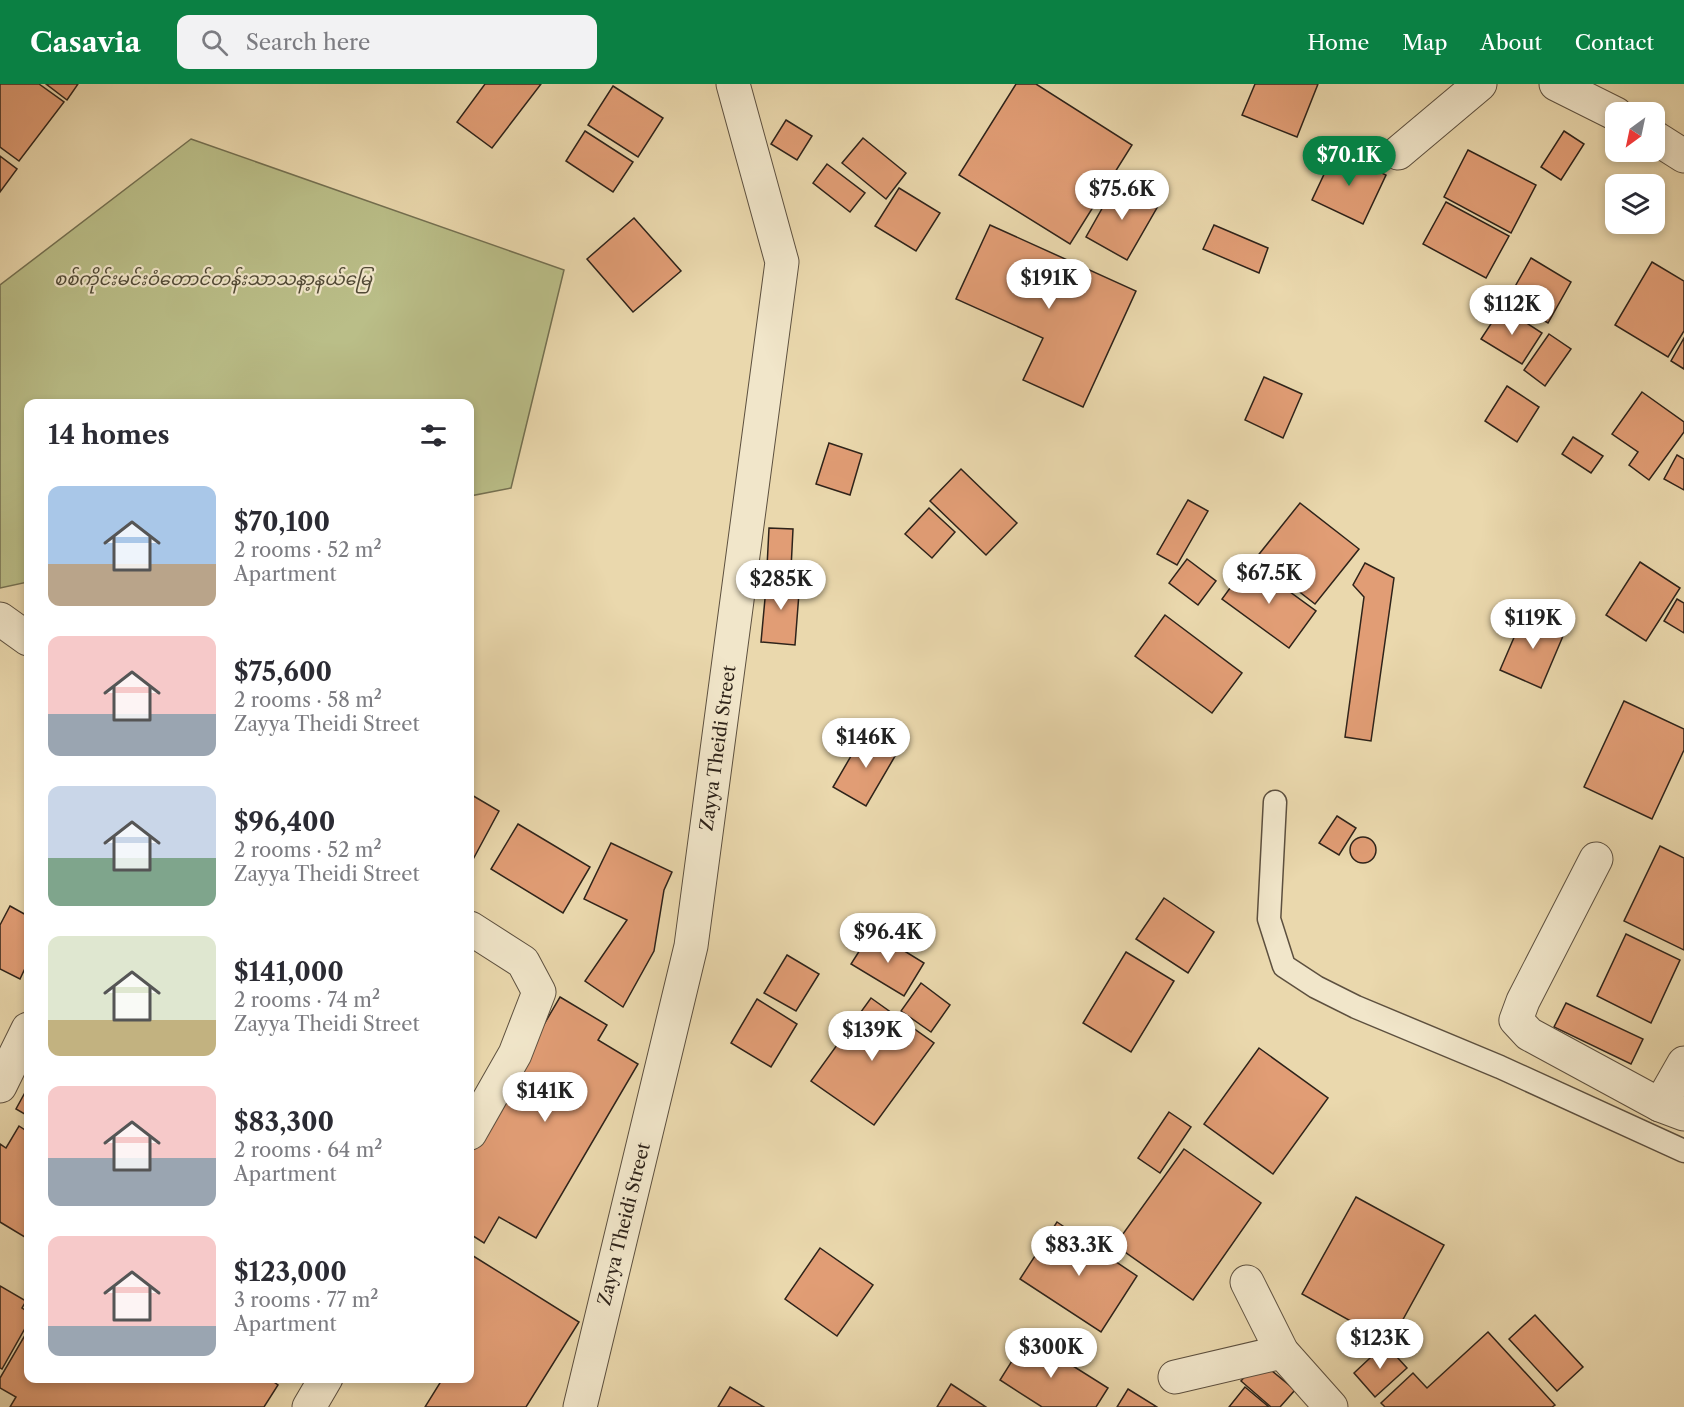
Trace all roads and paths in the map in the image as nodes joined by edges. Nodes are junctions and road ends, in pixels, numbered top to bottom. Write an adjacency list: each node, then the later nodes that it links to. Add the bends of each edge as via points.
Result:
1 (733, 84): 24 (street, Zayya Theidi Street, via 782,262 691,946)
2 (1480, 84): 6 (street)
3 (1556, 84): 4 (street)
4 (1605, 108)
5 (1665, 144): 7 (street)
6 (1398, 153)
7 (1684, 156)
8 (0, 620): 9 (street)
9 (24, 636)
10 (1275, 802): 18 (lane, via 1269,919 1284,966 1356,1007)
11 (1596, 859): 16 (street, via 1516,1020 1529,1034)
12 (474, 931): 17 (street, via 523,962 539,992 516,1054)
13 (24, 1037): 15 (street)
14 (1684, 1064): 16 (street)
15 (0, 1086)
16 (1672, 1110)
17 (474, 1126)
18 (1684, 1151)
19 (1247, 1282): 20 (street)
20 (1282, 1353): 21 (street); 25 (street)
21 (1175, 1377)
22 (323, 1383): 23 (street)
23 (309, 1407)
24 (580, 1407)
25 (1331, 1407)

